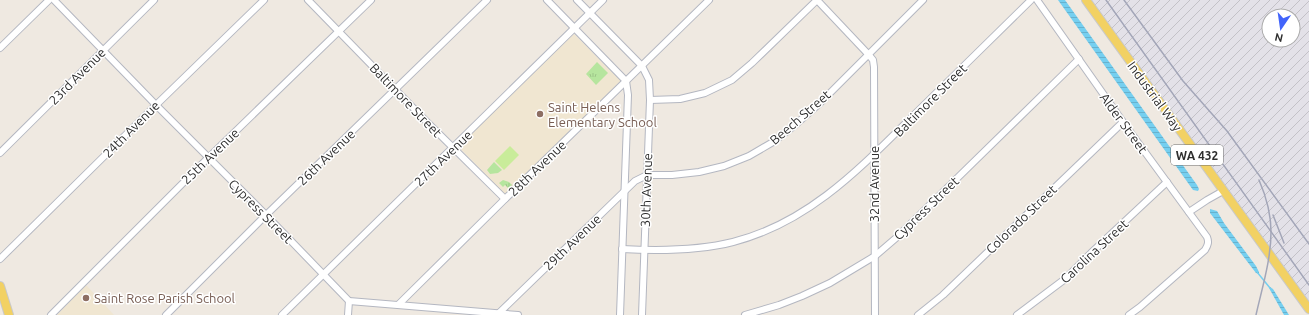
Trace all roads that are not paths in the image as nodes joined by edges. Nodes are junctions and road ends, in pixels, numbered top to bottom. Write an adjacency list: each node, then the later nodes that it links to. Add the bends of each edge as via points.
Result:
1 (49, 0): 20 (street)
2 (54, 0): 21 (street, Cypress Street)
3 (154, 0): 21 (street, 23rd Avenue)
4 (264, 0): 28 (street, 24th Avenue)
5 (308, 0): 19 (street, Baltimore Street)
6 (371, 0): 19 (street, 25th Avenue)
7 (487, 0): 26 (street, 26th Avenue)
8 (547, 0): 18 (street)
9 (577, 0): 17 (street)
10 (603, 0): 17 (street, 27th Avenue)
11 (710, 0): 24 (street, 28th Avenue)
12 (817, 0): 22 (street); 27 (street, via 732,80 705,93 680,99)
13 (923, 0): 22 (street, Beech Street)
14 (1030, 0): 32 (street, Baltimore Street)
15 (1037, 0): 23 (street, Alder Street)
16 (1086, 0): 37 (main road, Industrial Way / WA 432)
17 (590, 13): 18 (street, 27th Avenue); 24 (street)
18 (575, 27): 25 (street); 30 (street, 27th Avenue)
19 (339, 32): 26 (street, Baltimore Street); 33 (street, 25th Avenue)
20 (0, 48)
21 (103, 50): 28 (street, Cypress Street); 31 (street, 23rd Avenue)
22 (868, 54): 32 (street, 32nd Avenue, via 873,60 874,67); 34 (street, Beech Street, via 795,125 749,156 699,172)
23 (1079, 59): 29 (street, Alder Street); 43 (street, Cypress Street, via 896,238)
24 (642, 66): 25 (street, 28th Avenue); 27 (street, 30th Avenue, via 649,80)
25 (626, 81): 36 (street, 30th Avenue, via 628,95); 38 (street, 28th Avenue)
26 (396, 90): 30 (street, Baltimore Street); 40 (street, 26th Avenue)
27 (650, 100): 34 (street, 30th Avenue)
28 (156, 105): 33 (street, Cypress Street); 44 (street, 24th Avenue)
29 (1123, 122): 35 (street, Alder Street); 61 (street, Colorado Street)
30 (453, 147): 38 (street, Baltimore Street); 45 (street, 27th Avenue)
31 (0, 153)
32 (874, 154): 42 (street, Baltimore Street, via 820,202 762,232 734,242 700,248); 43 (street, 32nd Avenue)
33 (208, 158): 40 (street, Cypress Street); 52 (street, 25th Avenue)
34 (647, 175): 36 (street, 29th Avenue, via 635,180); 42 (street, 30th Avenue)
35 (1167, 182): 39 (street, Alder Street); 62 (street, Carolina Street, via 1065,279)
36 (624, 191): 41 (street, 30th Avenue); 50 (street, 29th Avenue)
37 (1223, 191): 39 (street); 49 (main road, Industrial Way / WA 432)
38 (505, 199): 48 (street, 28th Avenue)
39 (1189, 212): 63 (street, Alder Street, via 1207,237 1208,246)
40 (266, 215): 45 (street, Cypress Street); 53 (street, 26th Avenue)
41 (622, 249): 42 (street, Baltimore Street); 57 (street, 30th Avenue)
42 (643, 250): 58 (street, 30th Avenue)
43 (874, 256): 59 (street, Cypress Street, via 809,293); 60 (street, 32nd Avenue)
44 (0, 259)
45 (323, 275): 47 (street, Cypress Street); 54 (street, 27th Avenue)
46 (0, 286): 51 (main road)
47 (349, 301): 48 (street); 55 (street)
48 (399, 304): 50 (street)
49 (1309, 309)
50 (499, 313): 56 (street)
51 (9, 315)
52 (50, 315)
53 (166, 315)
54 (282, 315)
55 (348, 315)
56 (518, 315)
57 (620, 315)
58 (642, 315)
59 (745, 315)
60 (875, 315)
61 (918, 315)
62 (1017, 315)
63 (1129, 315)

